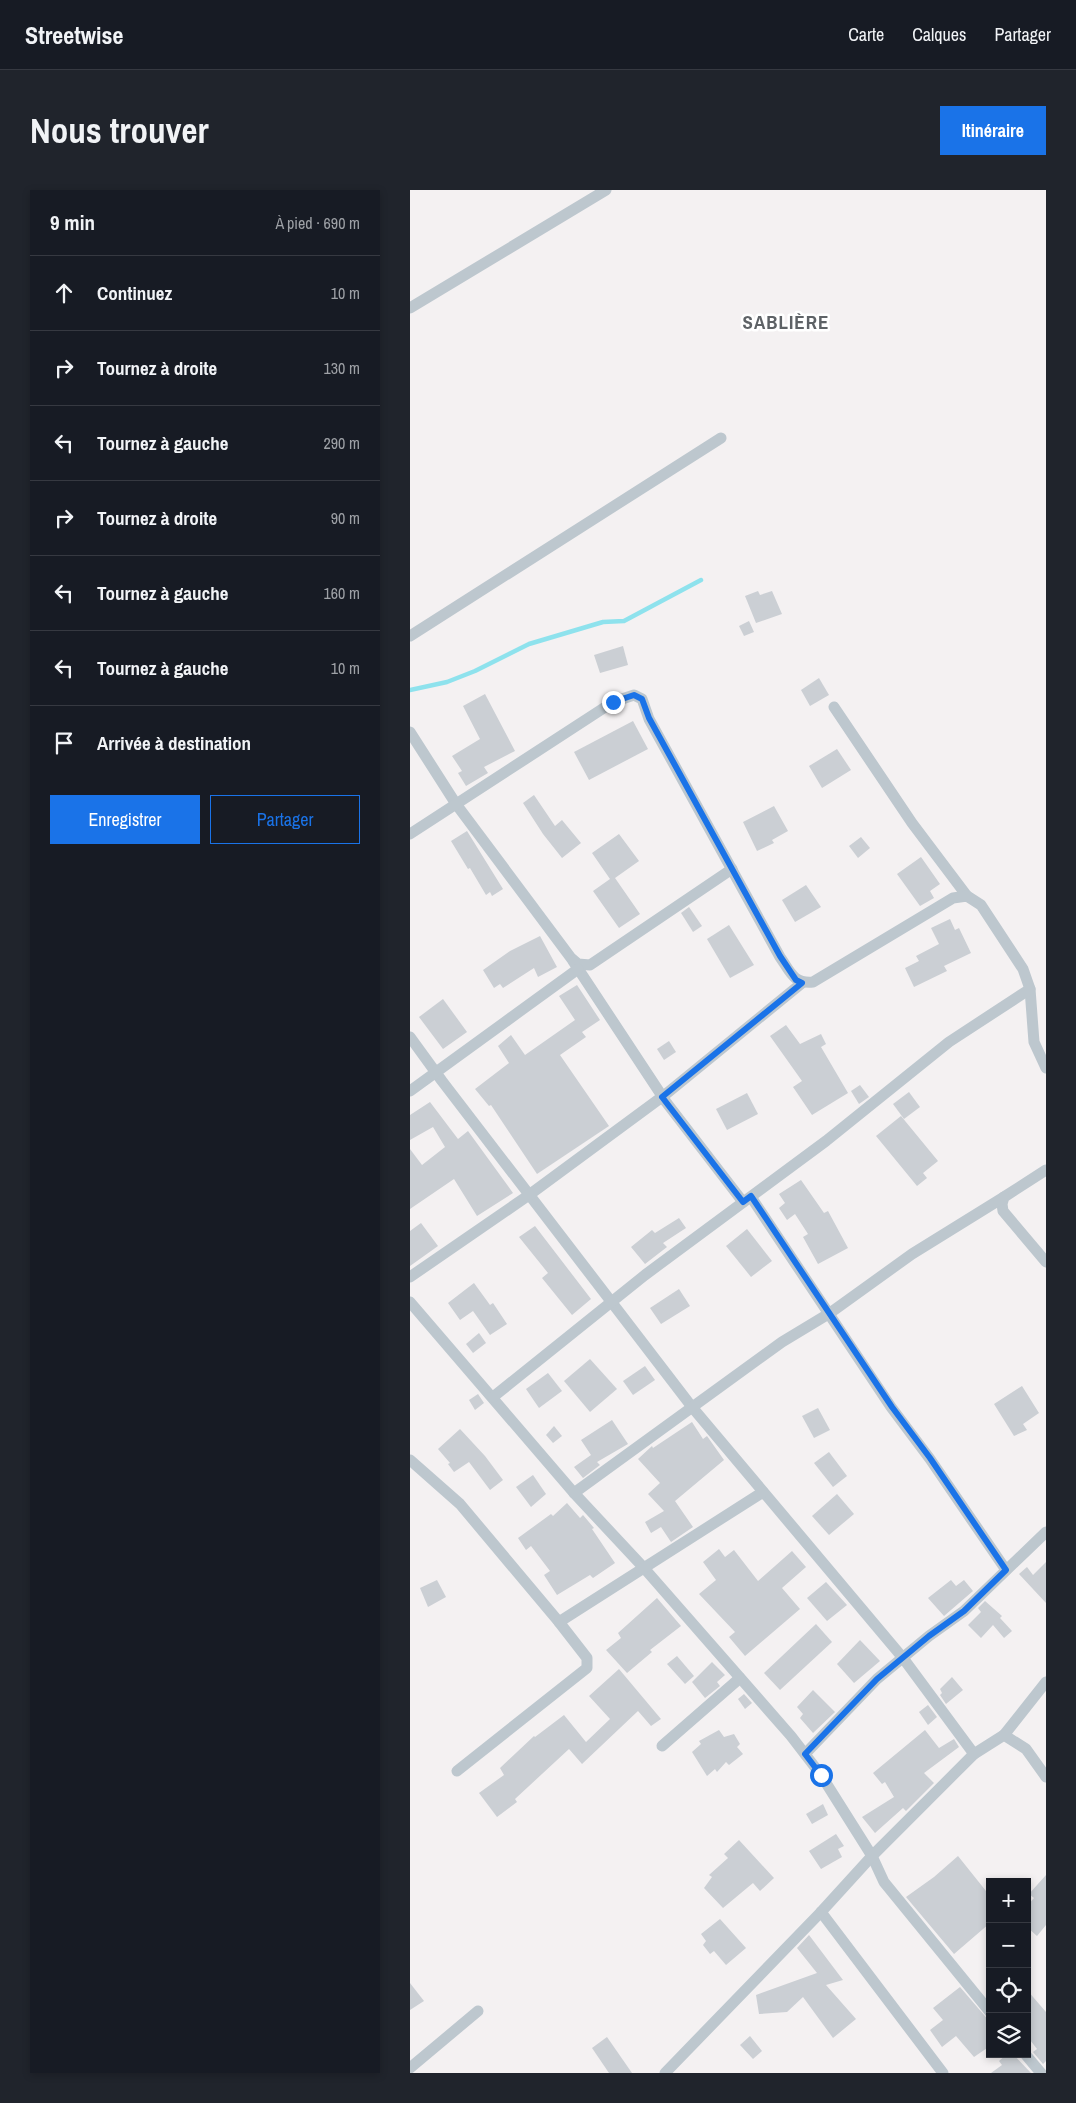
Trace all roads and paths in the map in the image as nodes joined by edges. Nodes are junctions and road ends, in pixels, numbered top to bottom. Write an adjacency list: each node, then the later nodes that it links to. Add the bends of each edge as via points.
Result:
1 (606, 190): 2 (street)
2 (410, 308)
3 (721, 438): 4 (street)
4 (410, 636)
5 (834, 707): 10 (street, via 912,823)
6 (410, 732): 7 (street)
7 (456, 804): 8 (street); 9 (street, via 613,702 634,695 642,699 649,718); 11 (street)
8 (410, 834)
9 (732, 869): 11 (street, via 590,965 578,964); 13 (street, via 780,956 796,980)
10 (967, 896): 13 (street, via 953,898 813,982); 14 (street, via 981,905 1023,969)
11 (571, 958): 12 (street)
12 (578, 969): 17 (street); 19 (street)
13 (802, 983): 19 (street)
14 (1030, 989): 16 (street, via 1034,1042); 23 (street, via 949,1042 826,1141)
15 (410, 1037): 17 (street)
16 (1046, 1068)
17 (436, 1073): 18 (street); 21 (street)
18 (410, 1091)
19 (662, 1097): 21 (street); 23 (street)
20 (1046, 1170): 22 (street)
21 (529, 1195): 25 (street); 27 (street)
22 (1004, 1198): 24 (street, via 1003,1211); 28 (street, via 912,1254)
23 (747, 1199): 27 (street); 28 (street)
24 (1046, 1262)
25 (410, 1277)
26 (410, 1302): 29 (street)
27 (612, 1302): 29 (street); 30 (street)
28 (830, 1313): 30 (street, via 782,1342); 36 (street)
29 (493, 1397): 33 (street)
30 (692, 1407): 32 (street); 33 (street)
31 (410, 1460): 37 (street, via 460,1504)
32 (763, 1492): 35 (street); 38 (street)
33 (574, 1493): 35 (street)
34 (1046, 1532): 36 (street)
35 (644, 1568): 37 (street); 39 (street)
36 (1006, 1570): 38 (street, via 964,1611)
37 (559, 1622): 45 (street, via 587,1658 587,1668)
38 (902, 1658): 43 (street, via 877,1679); 44 (street)
39 (740, 1678): 42 (street); 43 (street)
40 (1046, 1682): 41 (street)
41 (1004, 1735): 44 (street); 46 (street, via 1026,1749)
42 (662, 1746)
43 (805, 1754): 47 (street)
44 (974, 1754): 47 (street)
45 (457, 1771)
46 (1046, 1777)
47 (872, 1856): 48 (street); 49 (street, via 884,1882)
48 (821, 1912): 53 (street); 54 (street)
49 (986, 2007)
50 (478, 2011): 52 (street)
51 (1028, 2058): 55 (street)
52 (410, 2068)
53 (665, 2073)
54 (943, 2073)
55 (1040, 2073)

